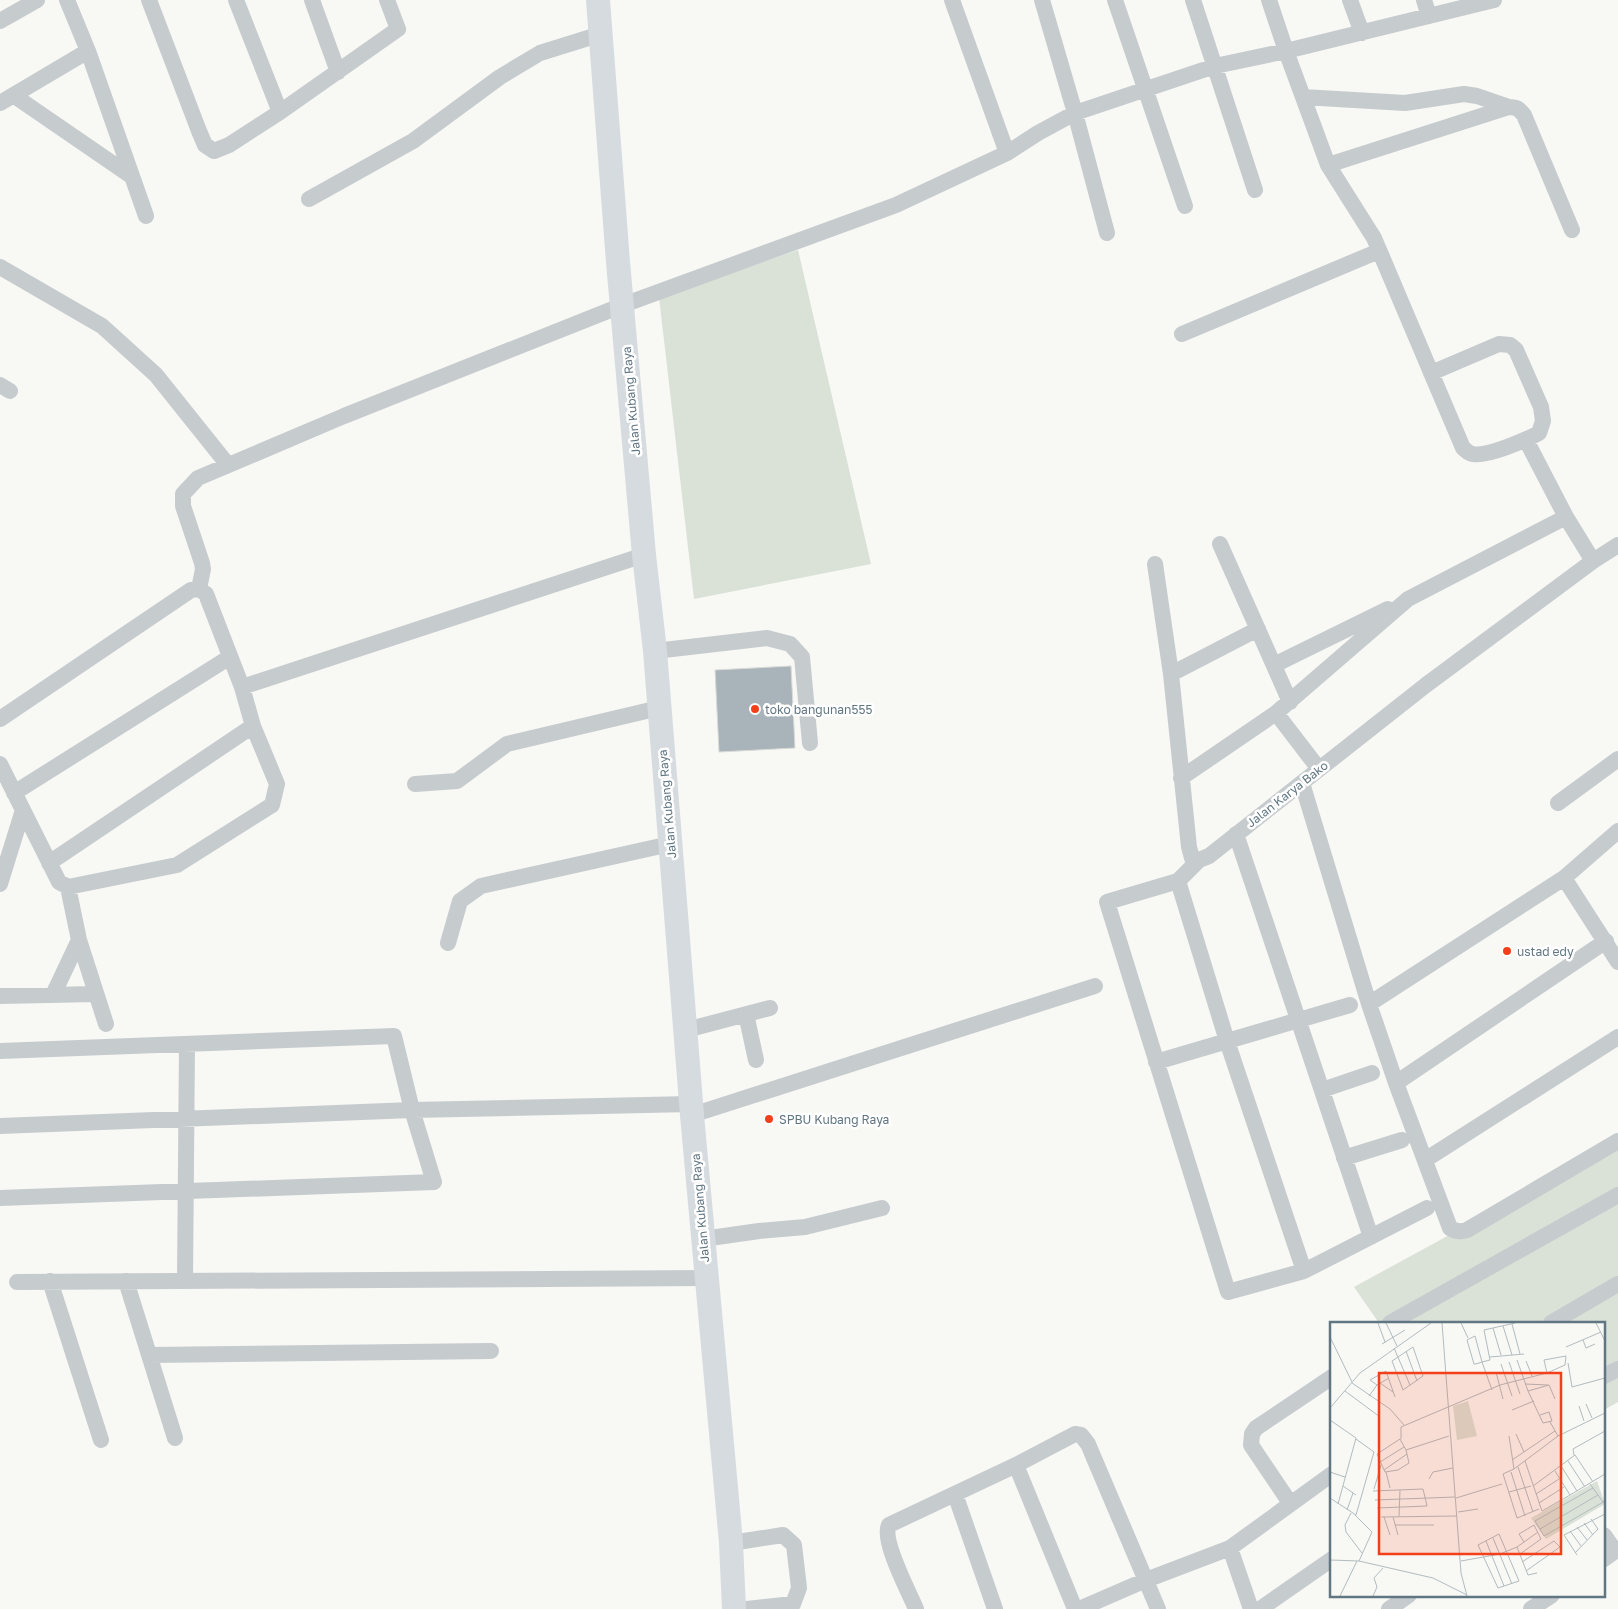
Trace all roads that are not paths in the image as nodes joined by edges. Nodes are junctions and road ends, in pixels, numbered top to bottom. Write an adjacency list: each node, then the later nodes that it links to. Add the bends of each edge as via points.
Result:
1 (37, 0): 17 (street)
2 (67, 0): 20 (street)
3 (149, 0): 28 (street, via 206,145 214,151 229,145)
4 (236, 0): 28 (street)
5 (312, 0): 23 (street)
6 (388, 0): 23 (street, via 398,29)
7 (598, 0): 19 (highway, Jalan Kubang Raya)
8 (952, 0): 30 (street)
9 (1042, 0): 29 (street)
10 (1115, 0): 24 (street)
11 (1193, 0): 22 (street)
12 (1269, 0): 21 (street)
13 (1350, 0): 18 (street)
14 (1424, 0): 16 (street)
15 (1494, 0): 16 (street)
16 (1429, 16): 18 (street)
17 (0, 21)
18 (1362, 32): 21 (street)
19 (600, 34): 34 (street, via 540,53 500,77 412,141); 41 (highway, Jalan Kubang Raya)
20 (88, 51): 26 (street); 32 (street)
21 (1286, 51): 22 (street); 25 (street)
22 (1215, 66): 24 (street); 33 (street)
23 (338, 72): 28 (street)
24 (1147, 90): 29 (street); 35 (street)
25 (1303, 97): 27 (street, via 1404,102 1464,94); 31 (street)
26 (7, 99): 32 (street)
27 (1509, 107): 31 (street); 37 (street, via 1519,108 1524,115)
28 (280, 112)
29 (1075, 113): 30 (street); 38 (street)
30 (1007, 153): 41 (street, via 896,205)
31 (1328, 165): 39 (street)
32 (132, 176): 36 (street)
33 (1255, 190)
34 (309, 199)
35 (1185, 206)
36 (146, 216)
37 (1572, 230)
38 (1107, 232)
39 (1379, 251): 42 (street); 43 (street)
40 (0, 267): 45 (street, via 102,326 156,375)
41 (623, 305): 45 (street, via 344,416); 49 (highway, Jalan Kubang Raya)
42 (1182, 334)
43 (1431, 373): 44 (street, via 1463,448 1468,452 1485,454); 44 (street, via 1499,344 1510,345 1516,350 1541,407 1543,421 1539,433)
44 (1526, 440): 46 (street)
45 (228, 466): 52 (street, via 198,478 183,494 183,506 202,562)
46 (1566, 517): 50 (street); 53 (street)
47 (1220, 544): 54 (street)
48 (1618, 545): 50 (street, Jalan Karya Bako)
49 (644, 555): 55 (highway, Jalan Kubang Raya); 59 (street)
50 (1592, 561): 68 (street, Jalan Karya Bako)
51 (1155, 564): 58 (street)
52 (199, 589): 56 (street, via 206,594); 63 (street, via 191,590)
53 (1408, 599): 57 (street); 60 (street)
54 (1258, 629): 57 (street); 58 (street)
55 (655, 651): 61 (highway, Jalan Kubang Raya); 65 (street, via 767,638 790,644 802,657)
56 (230, 657): 59 (street); 72 (street)
57 (1274, 665): 60 (street)
58 (1171, 674): 69 (street)
59 (242, 687): 64 (street)
60 (1290, 702): 62 (street)
61 (659, 708): 71 (street, via 508,744 457,781); 77 (highway, Jalan Kubang Raya)
62 (1276, 713): 68 (street); 69 (street)
63 (0, 719)
64 (252, 726): 79 (street); 83 (street, via 277,784 272,806 177,866)
65 (810, 743)
66 (1618, 759): 73 (street)
67 (0, 764): 72 (street)
68 (1319, 769): 70 (street, Jalan Karya Bako)
69 (1181, 778): 78 (street, via 1188,847 1192,858)
70 (1302, 783): 76 (street, Jalan Karya Bako); 92 (street)
71 (415, 784)
72 (14, 792): 74 (street)
73 (1558, 803)
74 (23, 810): 79 (street); 82 (street)
75 (1618, 831): 80 (street)
76 (1236, 834): 78 (street, Jalan Karya Bako, via 1210,856); 96 (street)
77 (670, 844): 86 (street, via 481,886 460,901); 98 (highway, Jalan Kubang Raya)
78 (1199, 860): 81 (street, Jalan Karya Bako)
79 (49, 863): 83 (street, via 58,882)
80 (1564, 878): 85 (street); 92 (street)
81 (1178, 881): 100 (street); 104 (street, via 1107,902)
82 (0, 884)
83 (68, 886): 84 (street)
84 (79, 940): 89 (street); 90 (street)
85 (1606, 941): 87 (street); 106 (street)
86 (448, 942)
87 (1618, 962)
88 (1095, 986): 109 (street)
89 (96, 994): 90 (street); 97 (street)
90 (53, 995): 91 (street)
91 (0, 996)
92 (1369, 1004): 106 (street)
93 (1350, 1005): 96 (street)
94 (770, 1008): 95 (street)
95 (746, 1014): 98 (street); 103 (street)
96 (1298, 1021): 100 (street); 107 (street)
97 (106, 1024)
98 (686, 1030): 109 (highway, Jalan Kubang Raya)
99 (1618, 1037): 115 (street)
100 (1227, 1041): 104 (street); 123 (street)
101 (187, 1044): 102 (street); 108 (street, via 394,1036); 110 (street)
102 (0, 1051)
103 (756, 1060)
104 (1156, 1062): 123 (street, via 1228,1292)
105 (1372, 1073): 107 (street)
106 (1396, 1082): 115 (street)
107 (1322, 1090): 114 (street)
108 (412, 1110): 109 (street); 110 (street); 116 (street, via 434,1182)
109 (692, 1110): 122 (highway, Jalan Kubang Raya)
110 (185, 1119): 111 (street); 116 (street)
111 (0, 1126)
112 (1402, 1140): 114 (street)
113 (1618, 1141): 115 (street, via 1461,1232 1450,1228)
114 (1344, 1158): 121 (street)
115 (1425, 1160)
116 (185, 1191): 118 (street); 127 (street)
117 (1618, 1195): 130 (street)
118 (0, 1198)
119 (882, 1208): 122 (street, via 805,1226)
120 (1427, 1208): 121 (street)
121 (1370, 1237): 123 (street)
122 (703, 1239): 124 (highway, Jalan Kubang Raya)
123 (1304, 1271)
124 (707, 1278): 127 (street); 144 (highway, Jalan Kubang Raya)
125 (50, 1281): 126 (street); 128 (street); 138 (street)
126 (126, 1281): 127 (street); 133 (street)
127 (185, 1281)
128 (17, 1282)
129 (1618, 1284): 131 (street)
130 (1392, 1322)
131 (1553, 1322)
132 (491, 1351): 133 (street)
133 (149, 1355): 137 (street)
134 (1618, 1369): 135 (street)
135 (1606, 1375)
136 (1330, 1378): 142 (street, via 1256,1428 1252,1434 1251,1446)
137 (175, 1438)
138 (101, 1440)
139 (1016, 1466): 141 (street); 148 (street, via 1068,1437 1081,1435 1088,1444); 155 (street)
140 (1330, 1475): 142 (street)
141 (955, 1494): 153 (street, via 889,1525 886,1530 890,1548); 154 (street)
142 (1290, 1503): 145 (street)
143 (1606, 1540): 146 (street)
144 (731, 1542): 151 (highway, Jalan Kubang Raya); 152 (street, via 783,1536 794,1545 799,1588 793,1604)
145 (1230, 1548): 148 (street); 157 (street)
146 (1612, 1556)
147 (1330, 1560): 158 (street)
148 (1146, 1580): 155 (street); 156 (street)
149 (1408, 1596): 159 (street)
150 (1550, 1596): 160 (street)
151 (734, 1609)
152 (747, 1609)
153 (916, 1609)
154 (995, 1609)
155 (1077, 1609)
156 (1158, 1609)
157 (1251, 1609)
158 (1260, 1609)
159 (1389, 1609)
160 (1531, 1609)

